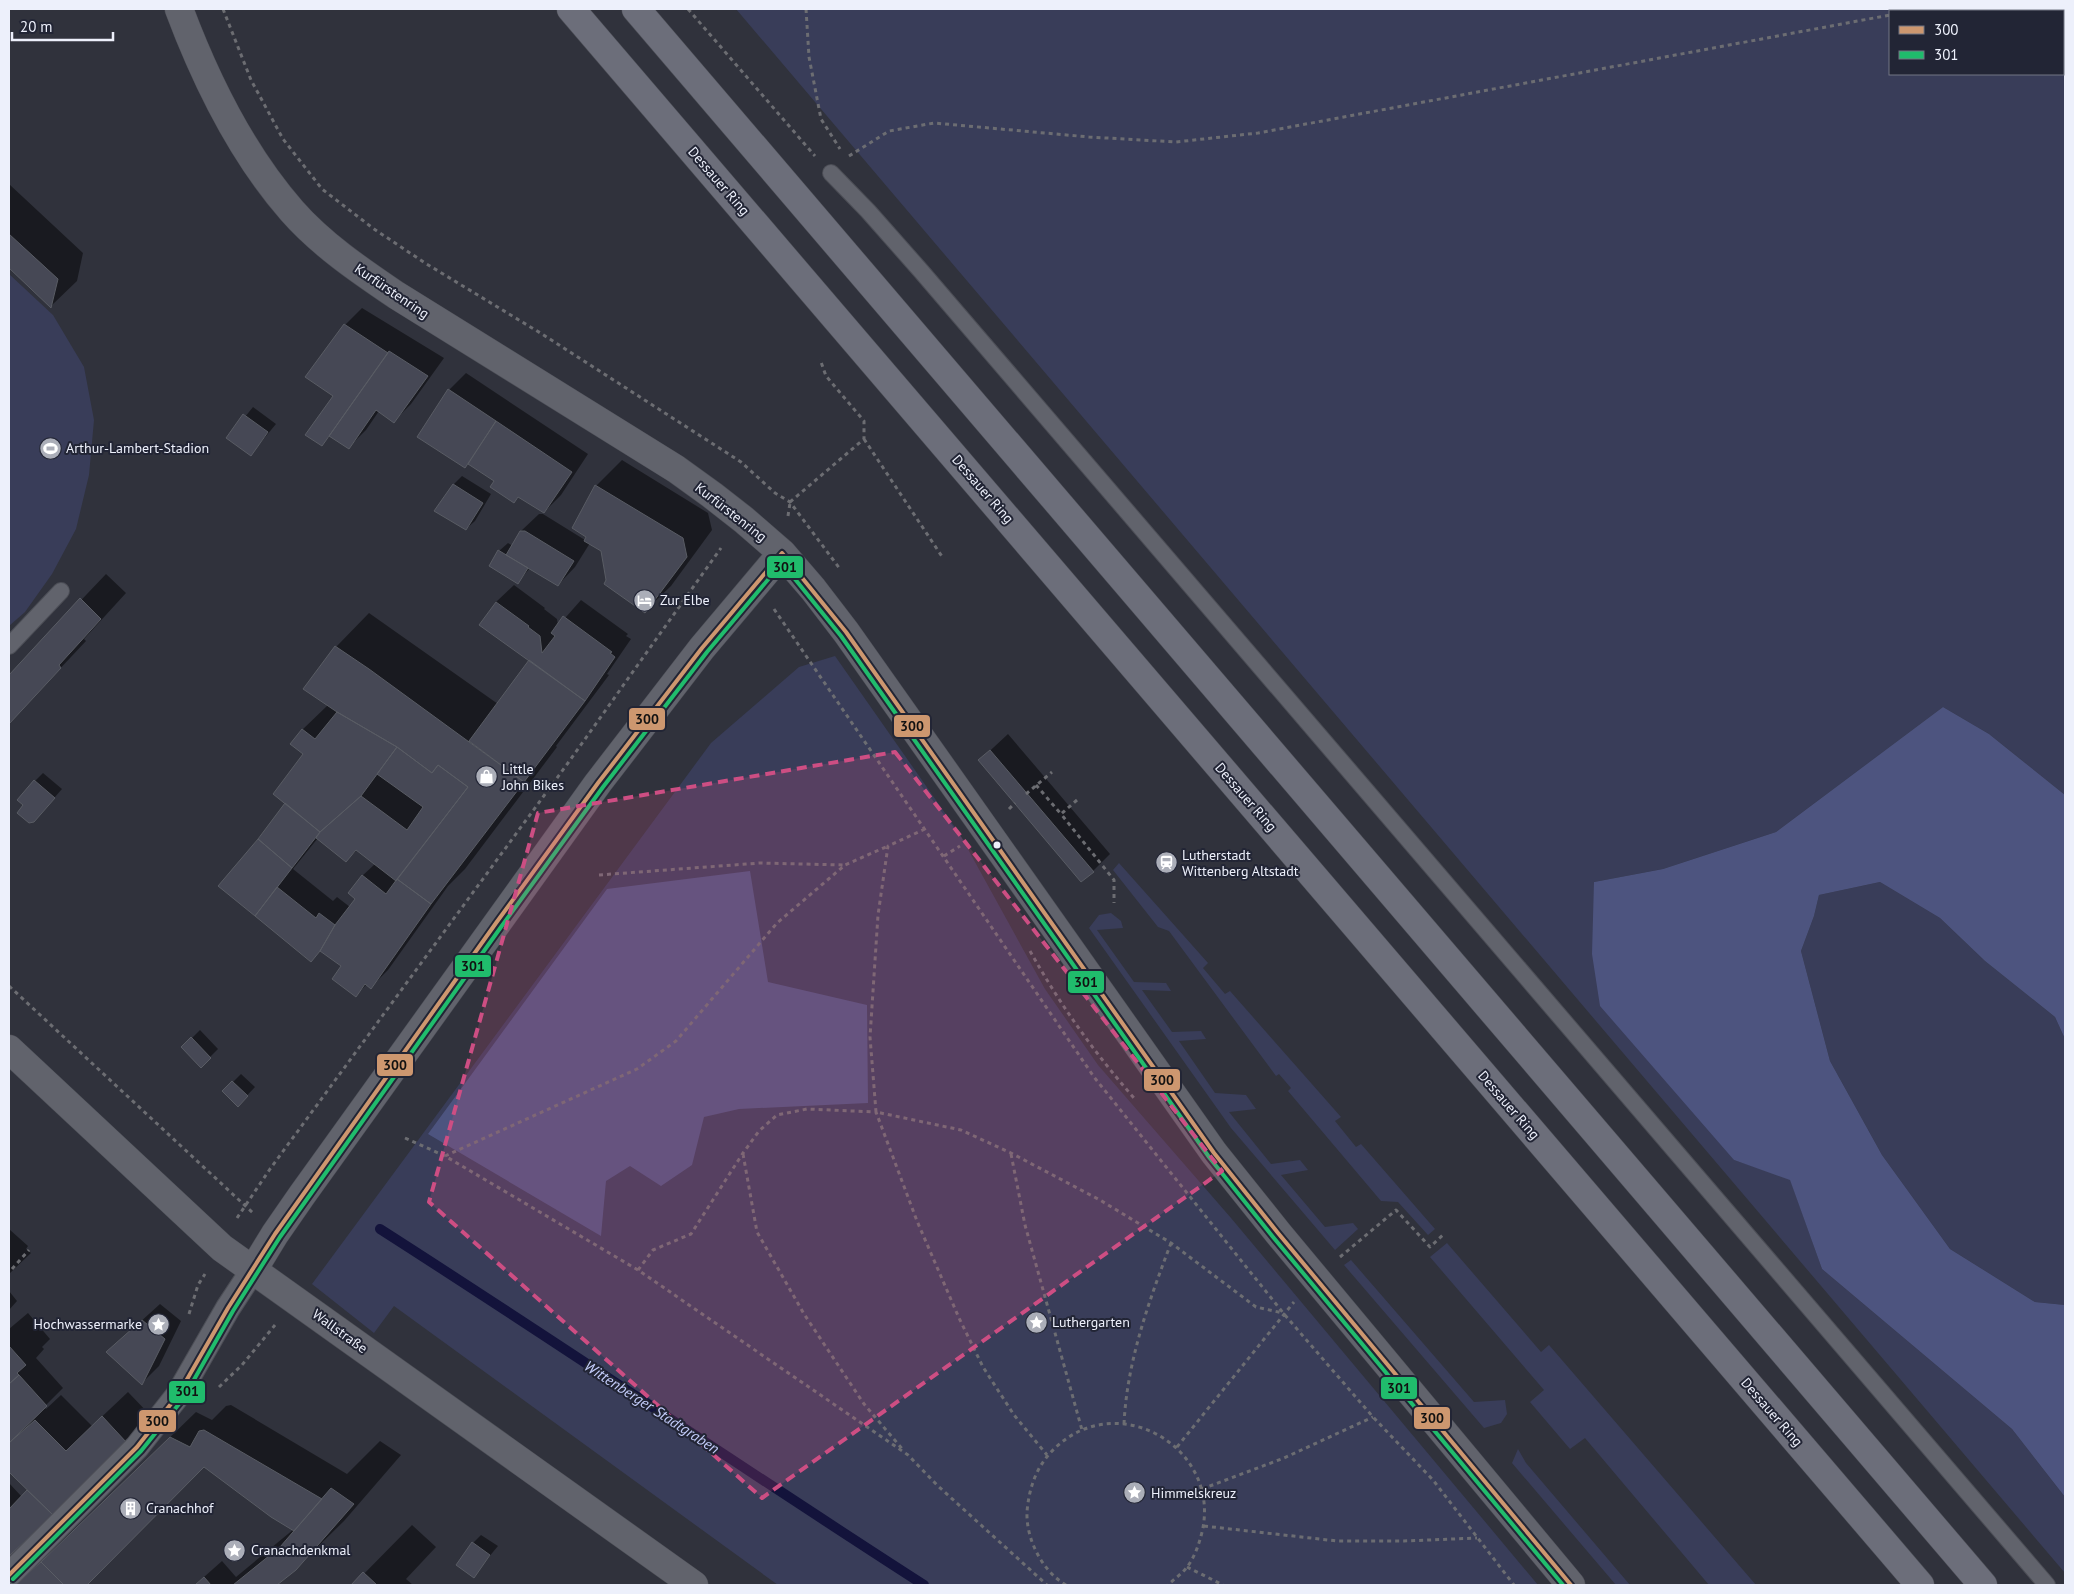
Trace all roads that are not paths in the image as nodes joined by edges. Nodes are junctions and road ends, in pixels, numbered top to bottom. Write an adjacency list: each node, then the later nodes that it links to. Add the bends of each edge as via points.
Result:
1 (179, 9): 5 (street, Kurfürstenring, via 213,89 240,141 265,178 319,238 396,295 676,469)
2 (571, 9): 13 (main road, Dessauer Ring)
3 (636, 9): 14 (main road)
4 (831, 174): 15 (lane, via 921,271)
5 (782, 553): 9 (street, via 702,648 598,783 275,1234); 12 (street, Kurfürstenring, via 852,640 1202,1137)
6 (61, 591): 7 (lane)
7 (9, 646)
8 (9, 1049): 9 (street, Wallstraße, via 222,1248)
9 (253, 1270): 10 (street, via 178,1395 137,1447); 11 (street, Wallstraße)
10 (9, 1575)
11 (694, 1585)
12 (1571, 1585)
13 (1920, 1585)
14 (1983, 1585)
15 (2047, 1585)

